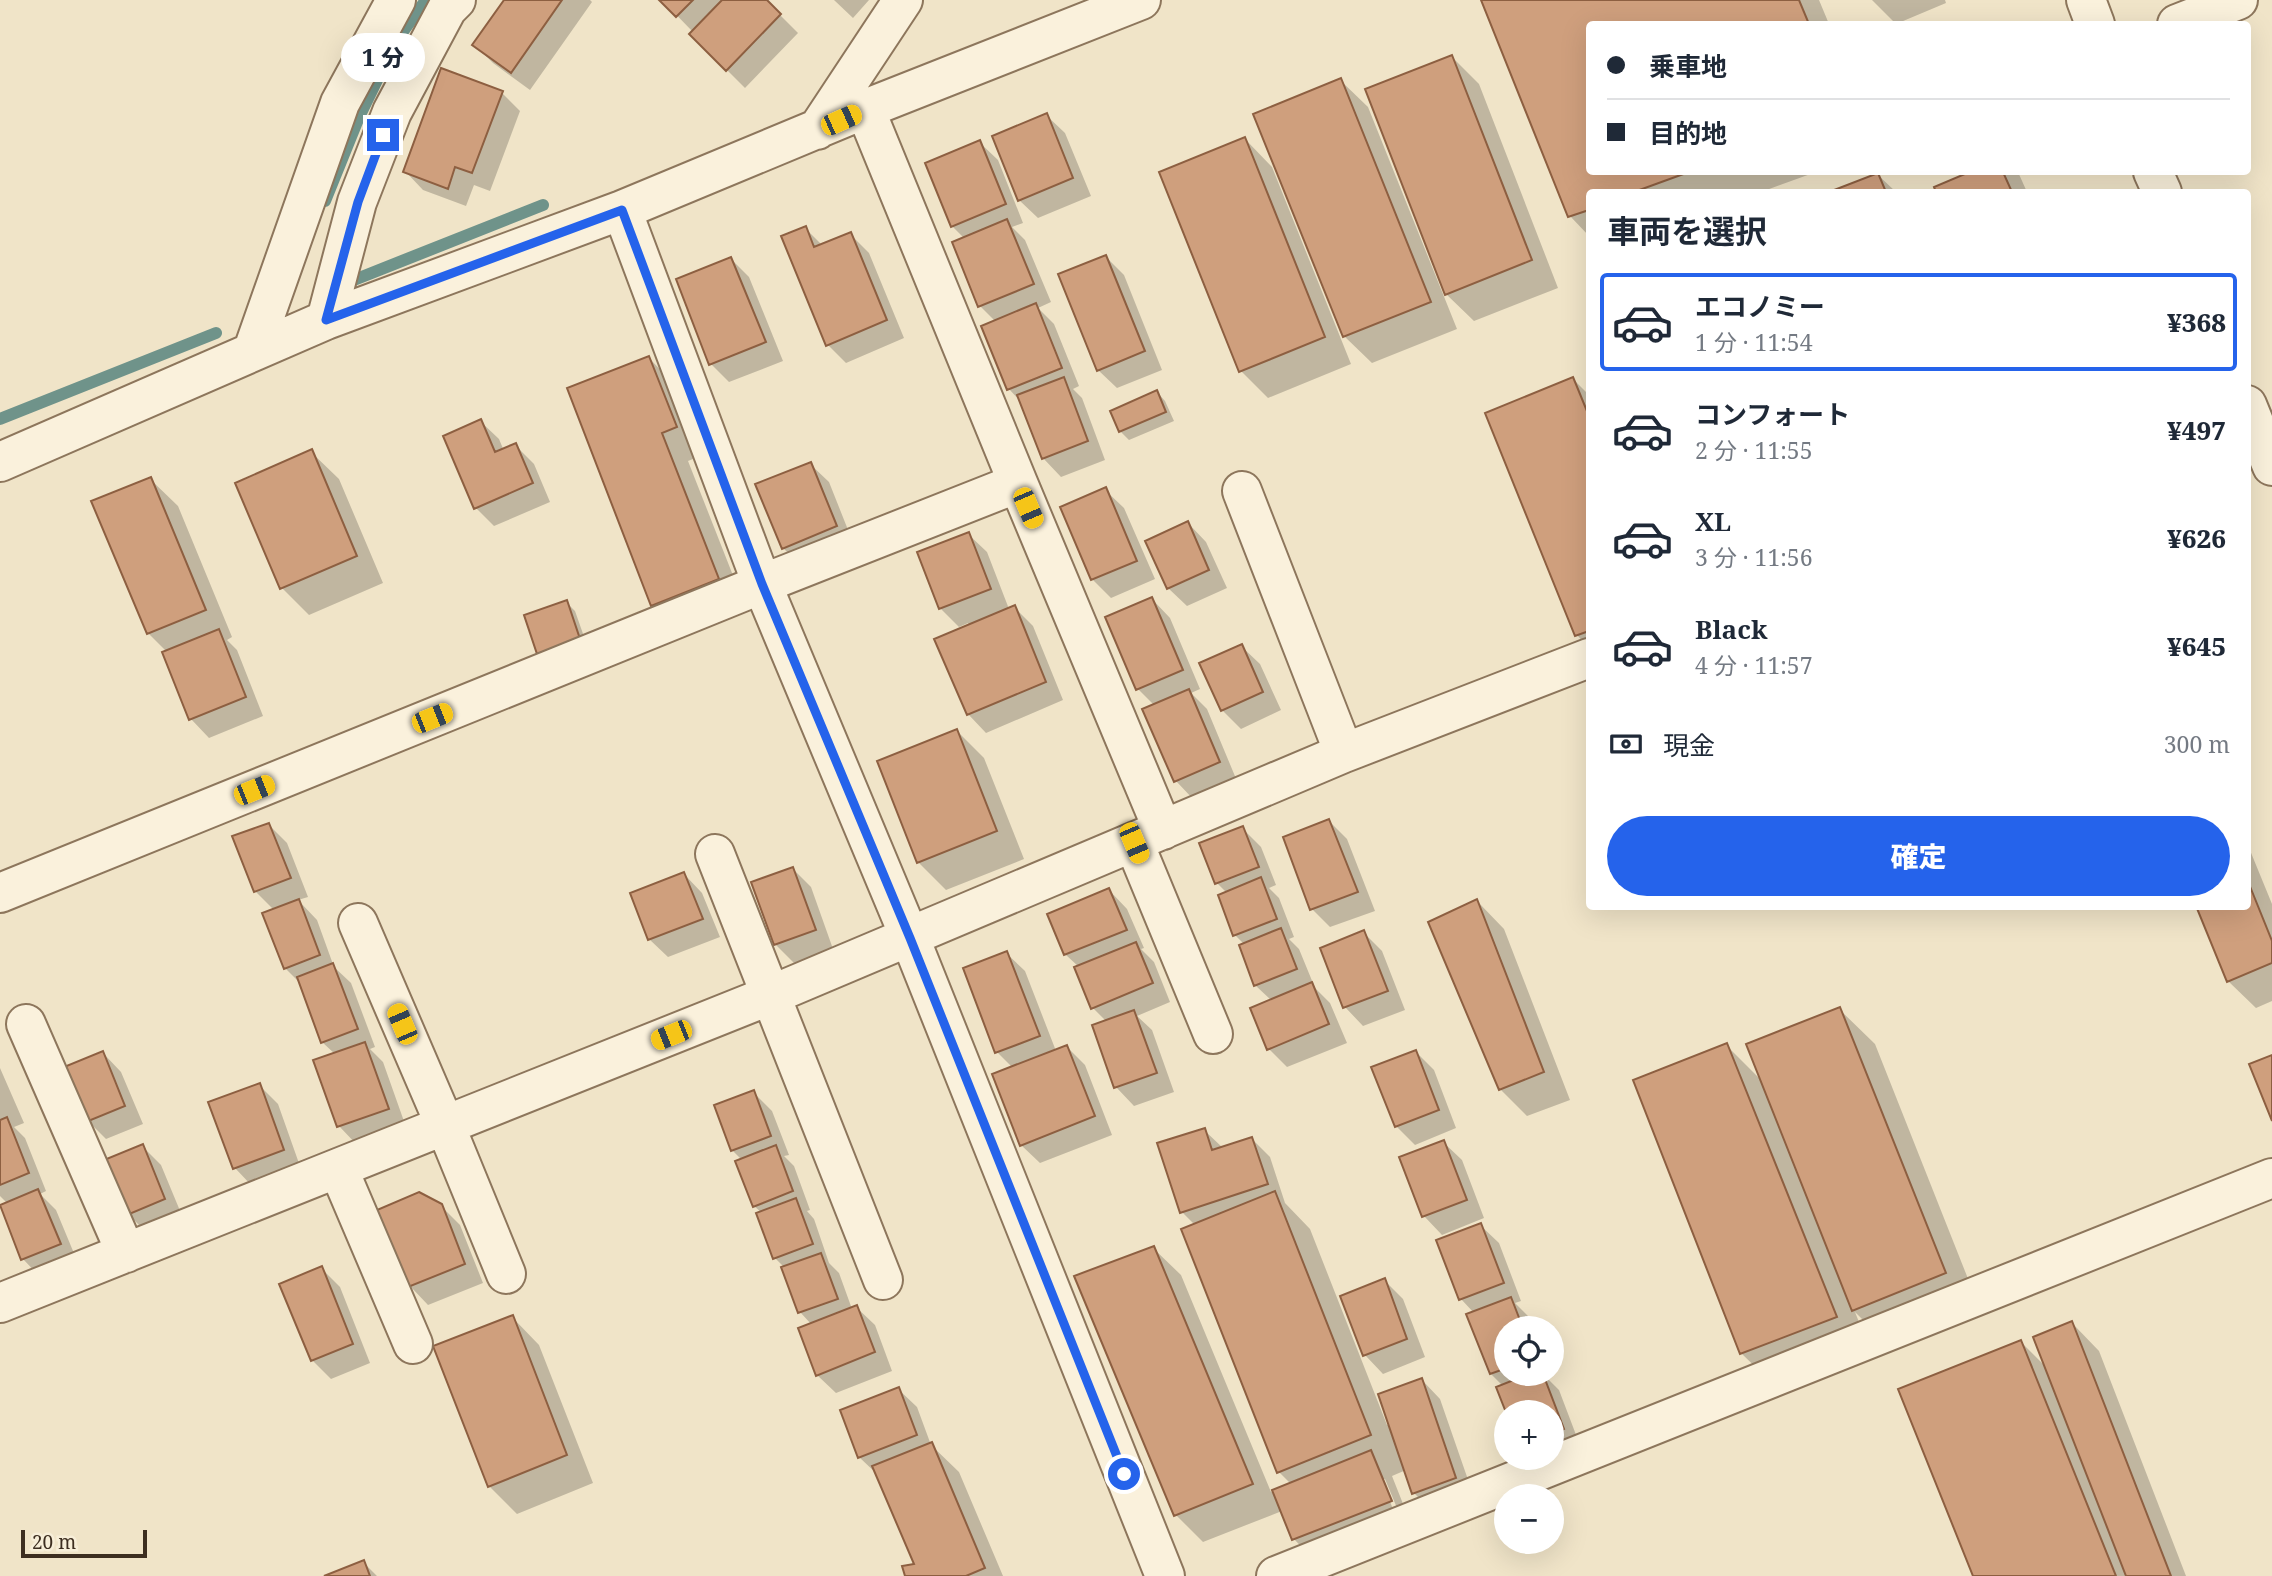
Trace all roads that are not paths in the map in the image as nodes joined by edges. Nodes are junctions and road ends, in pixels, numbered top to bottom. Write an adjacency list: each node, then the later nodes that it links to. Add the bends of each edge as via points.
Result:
1 (396, 0): 13 (street, via 340,103)
2 (456, 0): 12 (street, via 392,112 358,202)
3 (903, 0): 10 (street)
4 (1140, 0): 9 (street)
5 (2086, 0): 7 (street)
6 (2238, 0): 8 (street)
7 (2094, 21)
8 (2185, 21)
9 (865, 109): 10 (street); 19 (street)
10 (817, 130): 11 (street)
11 (622, 210): 12 (street); 21 (street)
12 (326, 320): 13 (street)
13 (253, 351): 17 (street)
14 (2272, 392): 15 (street)
15 (2251, 402)
16 (2251, 414): 18 (street)
17 (0, 462)
18 (2272, 466)
19 (1018, 483): 21 (street); 24 (street)
20 (1242, 491): 23 (street)
21 (762, 584): 26 (street); 28 (street)
22 (1586, 659): 23 (street)
23 (1344, 753): 24 (street)
24 (1148, 836): 28 (street); 31 (street)
25 (715, 854): 29 (street)
26 (0, 893)
27 (358, 923): 32 (street)
28 (910, 938): 29 (street); 40 (street)
29 (771, 995): 32 (street); 37 (street)
30 (26, 1024): 35 (street)
31 (1213, 1034)
32 (445, 1125): 33 (street); 36 (street)
33 (338, 1168): 35 (street); 39 (street)
34 (2272, 1178): 41 (street)
35 (126, 1253): 38 (street)
36 (506, 1275)
37 (883, 1280)
38 (0, 1303)
39 (413, 1345)
40 (1165, 1576)
41 (1276, 1576)

